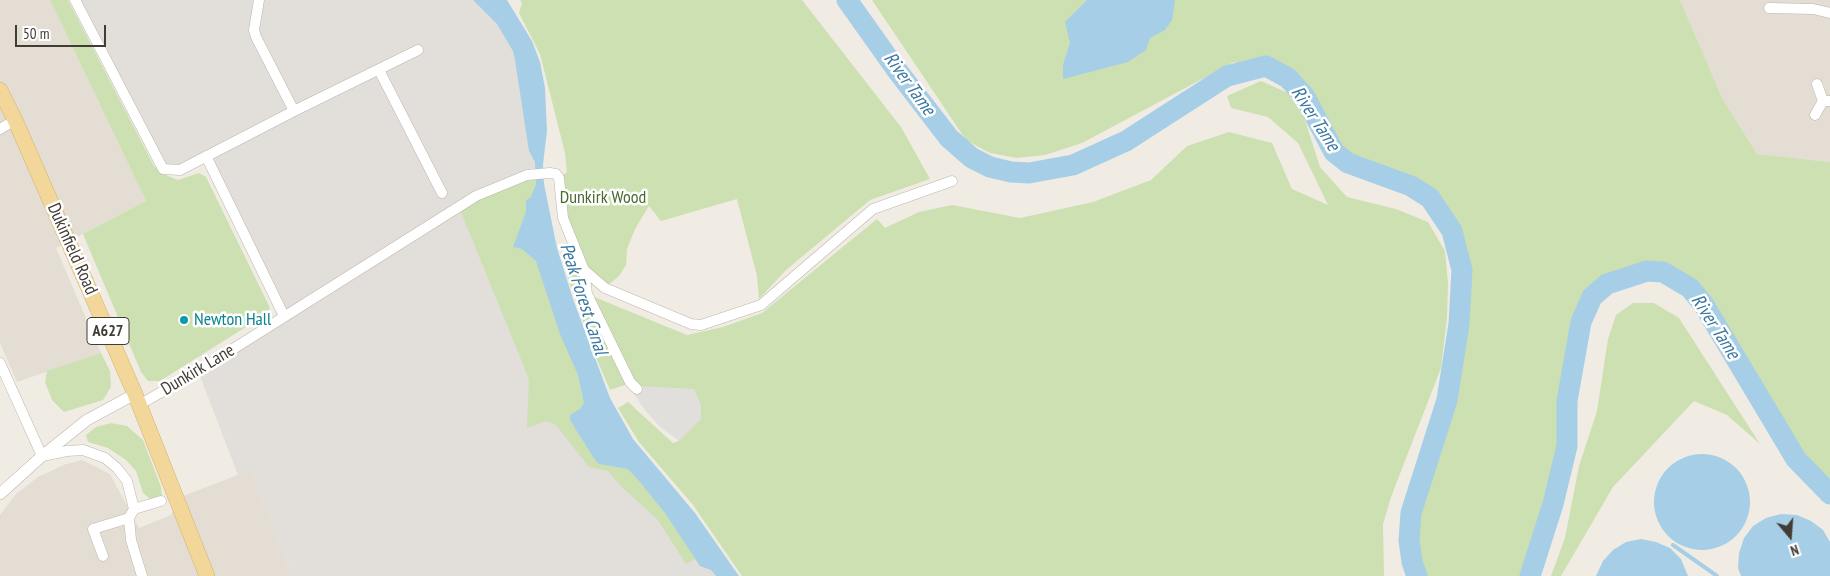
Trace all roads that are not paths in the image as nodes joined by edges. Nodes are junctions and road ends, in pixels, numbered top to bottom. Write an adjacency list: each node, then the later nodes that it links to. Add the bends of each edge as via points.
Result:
1 (75, 0): 14 (street, via 163,168 180,170)
2 (259, 0): 10 (street, via 254,30 256,37)
3 (1769, 8): 4 (street, via 1813,8)
4 (1830, 13)
5 (418, 50): 6 (street)
6 (379, 70): 10 (street); 16 (street)
7 (1817, 84): 9 (street)
8 (0, 90): 12 (main road, Dukinfield Road / A627)
9 (1826, 101): 11 (street)
10 (294, 110): 14 (street)
11 (1815, 115)
12 (15, 120): 13 (street); 21 (main road, Dukinfield Road / A627)
13 (0, 129)
14 (206, 156): 18 (street)
15 (952, 181): 17 (street, via 873,209 760,305 701,325 690,324 605,288)
16 (442, 193)
17 (584, 270): 18 (street, Dunkirk Lane, via 563,218 559,178 550,173 527,175 476,196); 20 (street, via 588,294 630,382)
18 (284, 316): 21 (street, Dunkirk Lane, via 198,371)
19 (0, 363): 22 (street)
20 (637, 389)
21 (137, 400): 22 (street, via 87,420); 28 (main road, Dukinfield Road / A627)
22 (42, 456): 23 (street); 25 (street, via 83,450 105,458 127,481)
23 (0, 494)
24 (161, 501): 25 (street)
25 (132, 513): 26 (street, via 93,529); 27 (street, via 131,540)
26 (103, 556)
27 (142, 576)
28 (207, 576)

